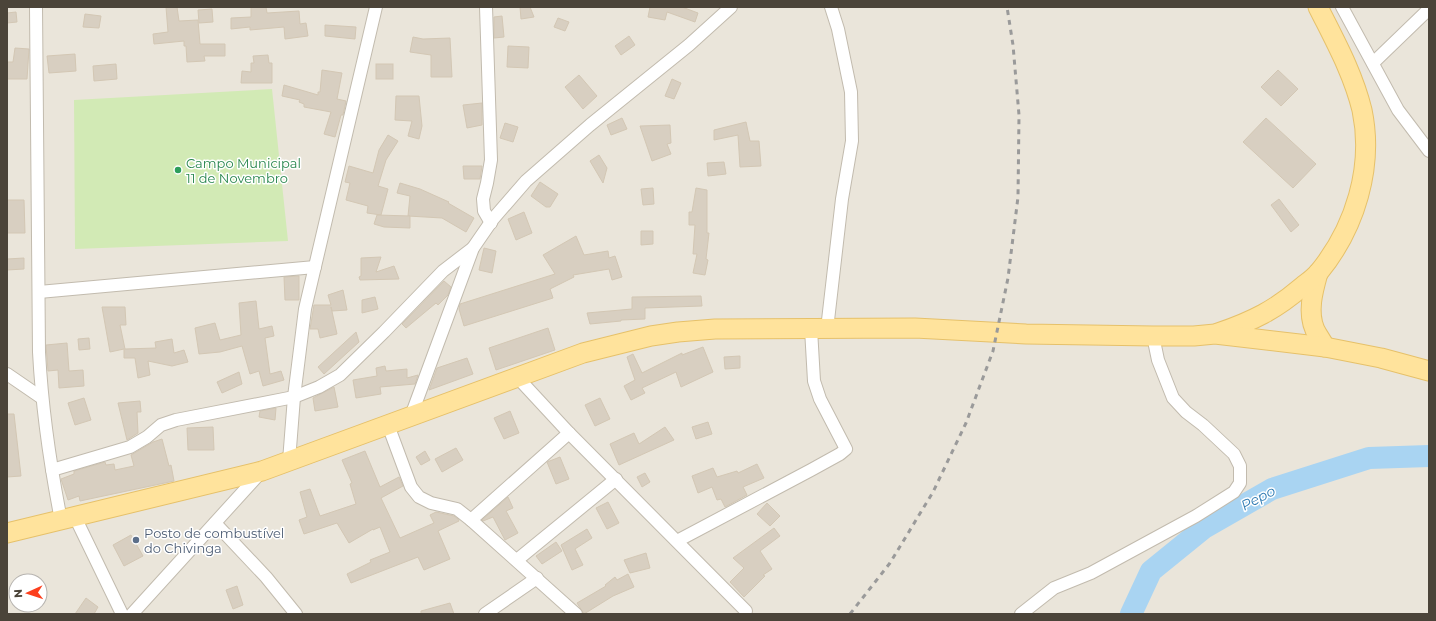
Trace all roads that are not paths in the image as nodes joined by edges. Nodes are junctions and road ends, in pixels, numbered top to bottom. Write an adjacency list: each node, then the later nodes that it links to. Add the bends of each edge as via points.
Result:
1 (36, 7): 16 (street)
2 (376, 7): 14 (street)
3 (486, 7): 12 (street, via 491,160 483,199 484,212)
4 (731, 7): 12 (street, via 526,181)
5 (831, 7): 17 (street, via 851,92 852,141)
6 (1318, 7): 15 (main road, via 1350,70 1362,112 1365,142 1360,192 1352,216)
7 (1342, 7): 9 (street)
8 (1429, 9): 9 (street)
9 (1373, 63): 10 (street, via 1398,110)
10 (1425, 138): 11 (street)
11 (1429, 151)
12 (491, 222): 13 (street)
13 (473, 248): 24 (street, via 443,271 340,375); 26 (street)
14 (315, 267): 16 (street); 24 (street, via 305,310)
15 (1318, 273): 18 (main road, via 1268,312); 20 (main road, via 1311,311 1315,329)
16 (38, 292): 25 (street)
17 (819, 329): 19 (main road, via 915,328 1026,334); 23 (main road, via 715,329 651,336 583,353); 37 (street, via 814,382 846,449)
18 (1216, 334): 19 (main road); 20 (main road)
19 (1153, 336): 46 (street, via 1158,360 1173,398 1234,454 1240,466 1240,483 1234,492 1196,516 1091,573 1054,588)
20 (1325, 347): 21 (main road)
21 (1429, 371)
22 (7, 374): 25 (street)
23 (518, 378): 26 (main road); 28 (street)
24 (294, 397): 29 (street); 30 (street, via 176,420 130,447)
25 (42, 398): 30 (street)
26 (412, 416): 27 (main road)
27 (388, 425): 29 (main road); 34 (street, via 411,487 419,497 457,510)
28 (569, 433): 32 (street); 34 (street)
29 (289, 461): 31 (main road)
30 (52, 470): 33 (street)
31 (262, 472): 33 (main road); 35 (street)
32 (616, 479): 37 (street); 38 (street)
33 (68, 518): 36 (main road); 41 (street)
34 (471, 520): 38 (street)
35 (215, 522): 42 (street); 43 (street)
36 (7, 533)
37 (676, 541): 40 (street)
38 (516, 560): 39 (street)
39 (537, 578): 44 (street); 45 (street)
40 (746, 611)
41 (122, 614)
42 (132, 614)
43 (296, 614)
44 (485, 614)
45 (576, 614)
46 (1021, 614)

